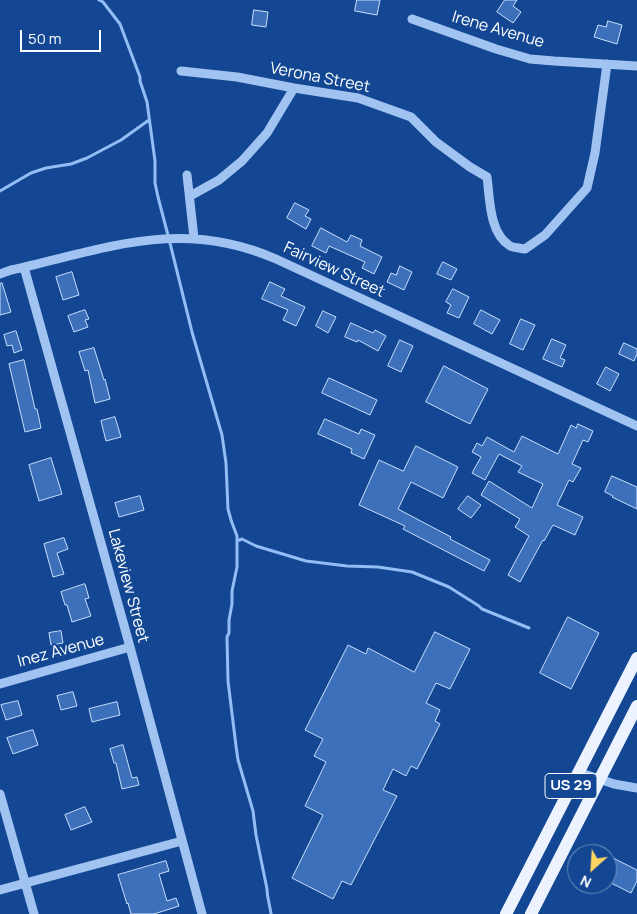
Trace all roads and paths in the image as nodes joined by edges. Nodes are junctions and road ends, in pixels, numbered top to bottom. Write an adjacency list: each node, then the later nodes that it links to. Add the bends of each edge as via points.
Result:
1 (412, 19): 2 (street, Irene Avenue, via 530,58)
2 (607, 64): 3 (street, Irene Avenue); 5 (street, Verona Street, via 587,188 545,236 525,249 511,247 500,237 494,222 487,177 436,142 410,117 358,98)
3 (637, 66)
4 (181, 71): 5 (street, Verona Street, via 237,76)
5 (294, 88): 7 (street, via 267,133 242,161 219,180)
6 (187, 175): 7 (street)
7 (190, 196): 8 (street)
8 (194, 238): 9 (street, Fairview Street, via 145,240); 11 (street, Fairview Street, via 240,246 272,258)
9 (24, 267): 10 (street, Fairview Street); 12 (street, Lakeview Street)
10 (0, 274)
11 (637, 426)
12 (130, 647): 14 (street, Inez Avenue); 20 (street, Lakeview Street)
13 (637, 658): 16 (main road, US 29)
14 (0, 684)
15 (637, 706): 17 (main road, US 29)
16 (578, 772): 17 (street); 25 (main road, US 29)
17 (600, 779): 18 (street); 26 (main road, US 29)
18 (637, 788)
19 (0, 794): 21 (street)
20 (182, 840): 21 (street); 24 (street, Lakeview Street)
21 (25, 883): 22 (street); 23 (street)
22 (0, 890)
23 (34, 914)
24 (202, 914)
25 (506, 914)
26 (532, 914)

